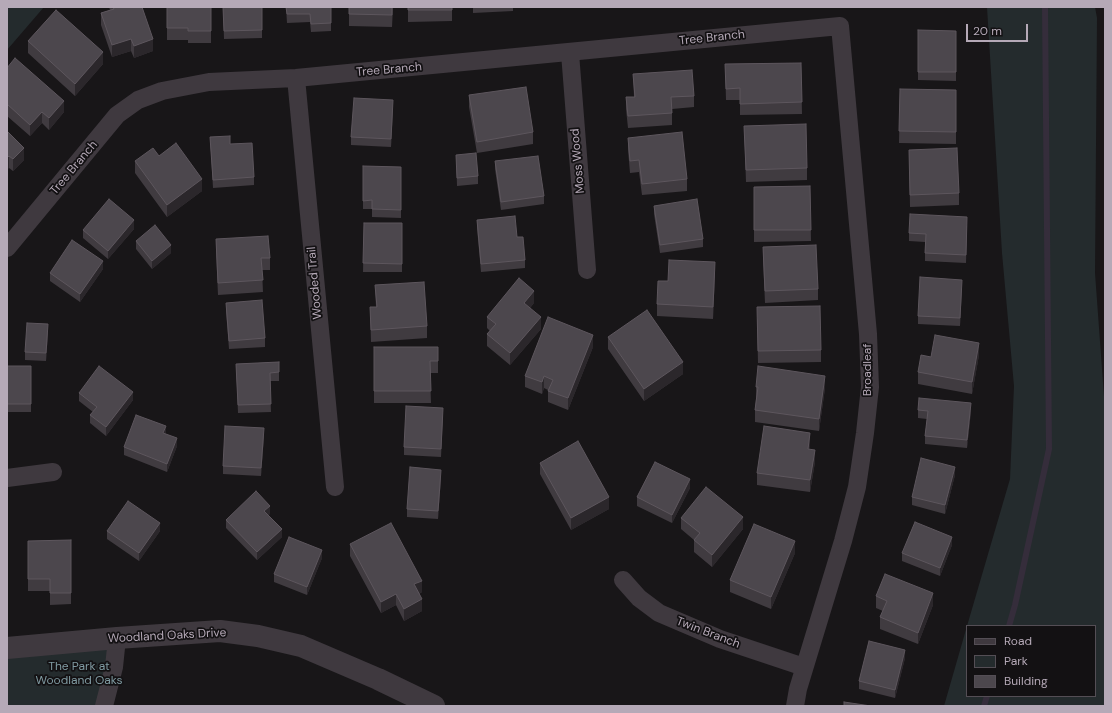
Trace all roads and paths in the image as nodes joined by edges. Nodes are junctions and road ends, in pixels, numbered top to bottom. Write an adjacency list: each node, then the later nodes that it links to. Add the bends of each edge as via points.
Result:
1 (840, 26): 2 (street, Tree Branch); 12 (street, Broadleaf, via 868,334 870,387 857,487)
2 (570, 52): 3 (street, Tree Branch); 5 (street, Moss Wood)
3 (296, 78): 4 (street, Tree Branch, via 209,82 162,91 138,100 117,115); 8 (street, Wooded Trail)
4 (7, 248)
5 (587, 270)
6 (53, 472): 7 (street)
7 (7, 478)
8 (335, 487)
9 (623, 580): 12 (street, Twin Branch, via 639,598 659,613 720,639)
10 (116, 638): 11 (street, Woodland Oaks Drive); 13 (street, via 114,667); 14 (street, Woodland Oaks Drive, via 220,631 258,636 301,646)
11 (7, 648)
12 (804, 667): 15 (street, Broadleaf)
13 (104, 706)
14 (434, 706)
15 (795, 706)

